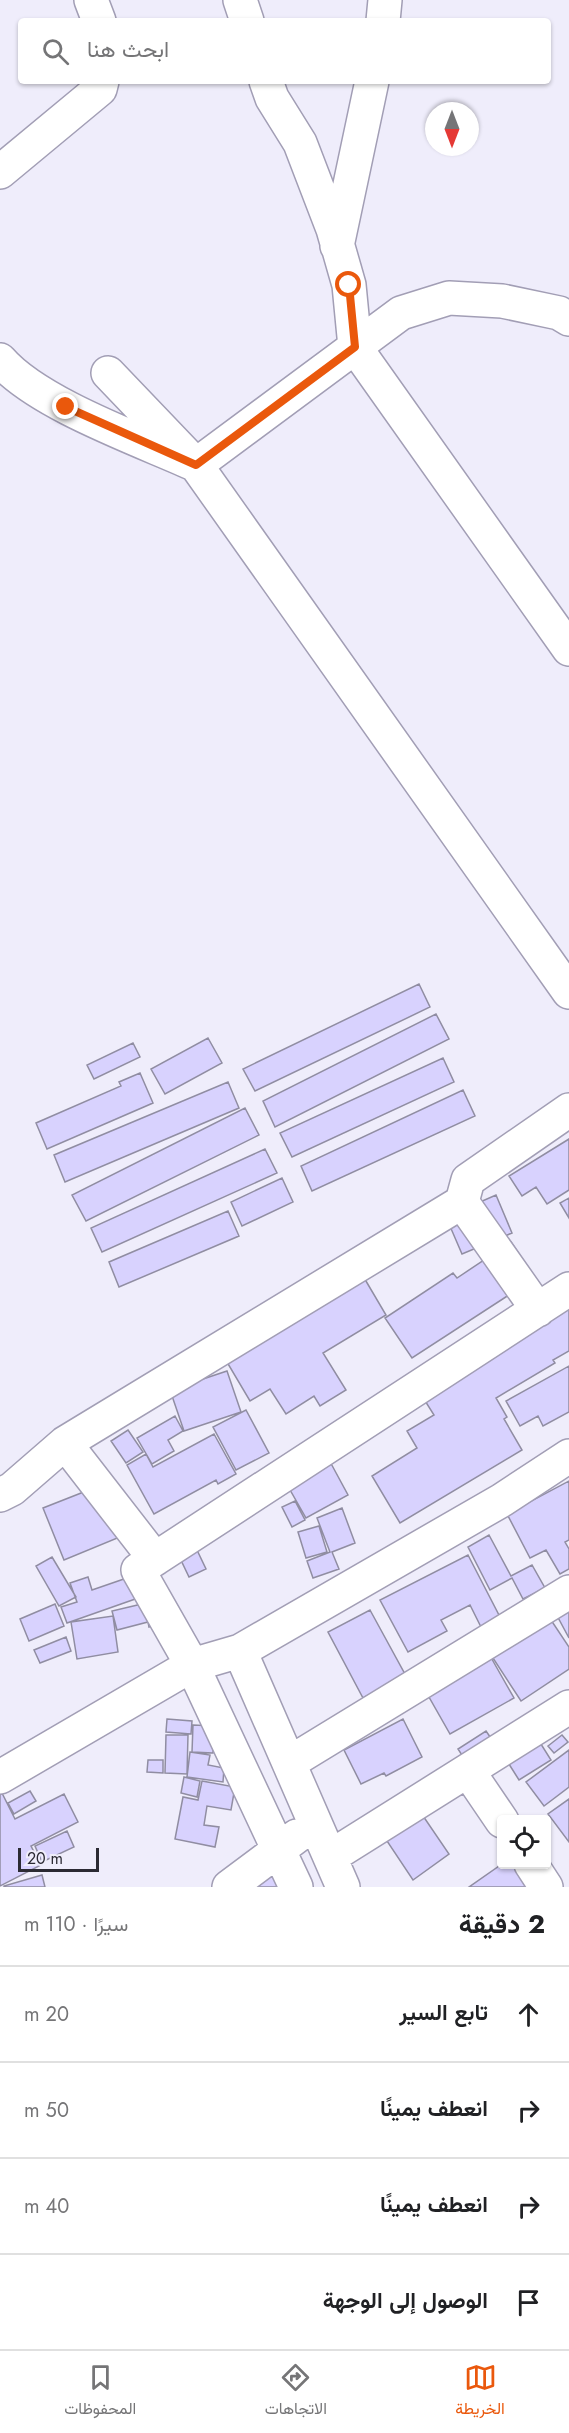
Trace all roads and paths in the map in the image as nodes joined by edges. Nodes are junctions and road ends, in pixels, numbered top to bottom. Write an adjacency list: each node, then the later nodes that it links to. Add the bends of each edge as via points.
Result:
1 (91, 0): 4 (street)
2 (240, 0): 5 (street)
3 (385, 0): 6 (street)
4 (98, 18)
5 (246, 18)
6 (383, 18)
7 (101, 84): 10 (street)
8 (267, 84): 11 (street, via 300,143)
9 (371, 84): 11 (street)
10 (0, 172)
11 (337, 246): 13 (street, via 349,285)
12 (566, 320): 13 (street, via 502,301 449,298 400,313)
13 (355, 347): 16 (street); 17 (street)
14 (0, 360): 16 (street, via 10,372 66,407)
15 (108, 373): 16 (street)
16 (196, 465): 18 (street)
17 (569, 649)
18 (569, 992)
19 (569, 1110): 20 (street, via 468,1180)
20 (462, 1202): 22 (street); 23 (street)
21 (569, 1289): 22 (street)
22 (538, 1310): 26 (street)
23 (65, 1443): 25 (street); 26 (street)
24 (569, 1456): 28 (street, via 502,1500)
25 (0, 1495)
26 (155, 1559): 29 (street, via 138,1570)
27 (569, 1592): 31 (street)
28 (240, 1651): 29 (street); 31 (street)
29 (193, 1669): 33 (street); 36 (street)
30 (565, 1718): 32 (street)
31 (290, 1763): 35 (street)
32 (468, 1771): 34 (street); 37 (street)
33 (0, 1777)
34 (497, 1815)
35 (316, 1824): 36 (street); 37 (street)
36 (279, 1848): 39 (street); 40 (street)
37 (330, 1857): 41 (street)
38 (534, 1869): 42 (street)
39 (229, 1887)
40 (296, 1887)
41 (343, 1887)
42 (546, 1887)

